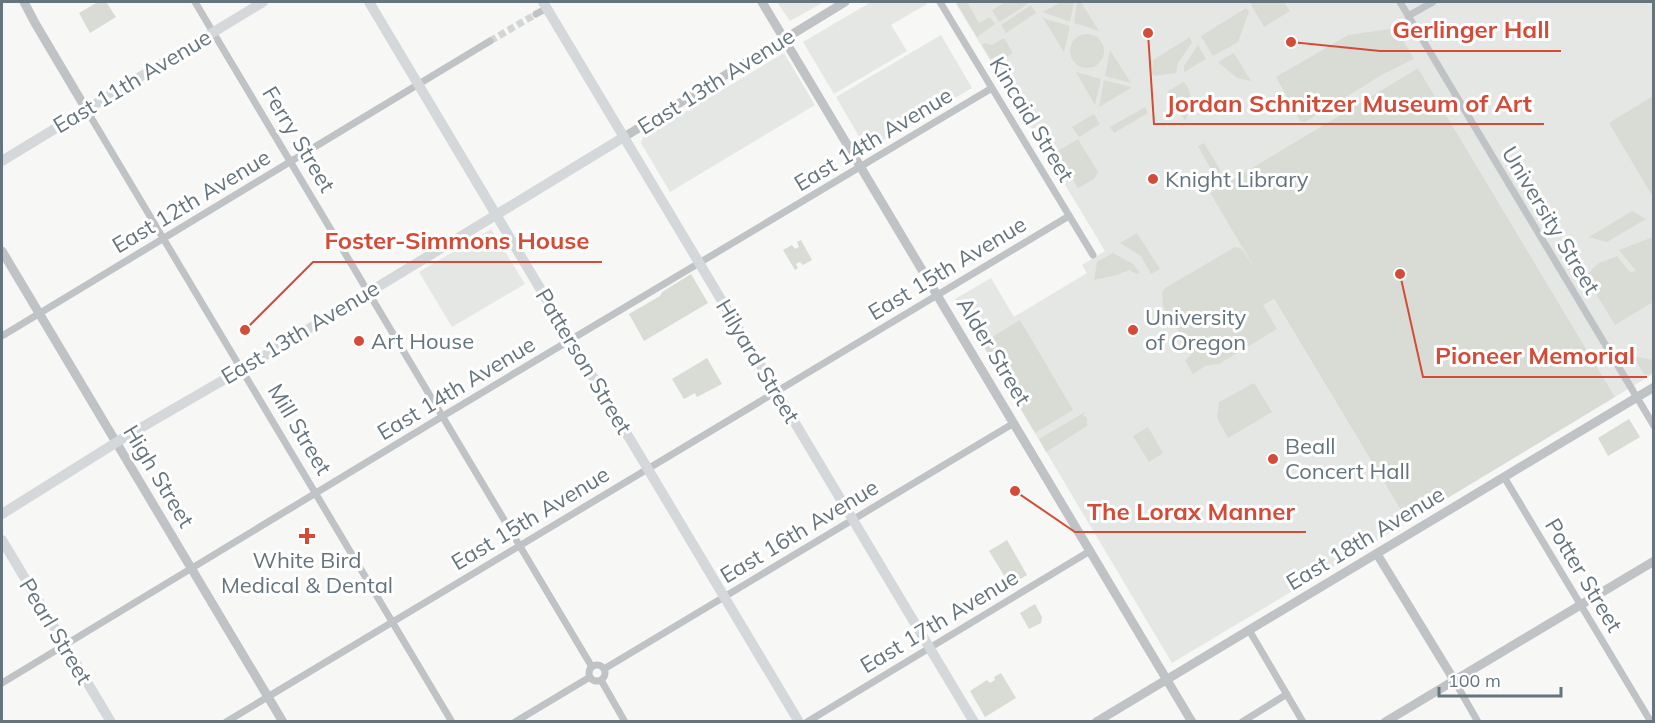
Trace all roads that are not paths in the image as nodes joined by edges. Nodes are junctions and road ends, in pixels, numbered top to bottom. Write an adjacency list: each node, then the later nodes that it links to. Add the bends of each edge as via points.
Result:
1 (24, 2): 18 (street, Mill Street)
2 (195, 2): 13 (street, Ferry Street)
3 (263, 2): 13 (main road, East 11th Avenue)
4 (369, 2): 16 (main road, Patterson Street)
5 (762, 2): 14 (street, Alder Street)
6 (845, 2): 14 (street, East 13th Avenue)
7 (940, 2): 17 (street, Kincaid Street)
8 (1400, 2): 12 (street, University Street)
9 (1433, 2): 12 (street)
10 (545, 5): 11 (street); 19 (main road, Hilyard Street)
11 (536, 14)
12 (1408, 16): 37 (street, University Street)
13 (213, 32): 18 (main road, East 11th Avenue); 21 (street, Ferry Street)
14 (785, 38): 19 (street, East 13th Avenue); 22 (street, Alder Street)
15 (490, 41): 16 (street, East 12th Avenue)
16 (418, 85): 21 (street, East 12th Avenue); 23 (main road, Patterson Street)
17 (992, 88): 22 (street, East 14th Avenue); 24 (street, Kincaid Street)
18 (86, 109): 20 (main road, East 11th Avenue); 25 (street, Mill Street)
19 (624, 137): 23 (main road, East 13th Avenue); 28 (main road, Hilyard Street)
20 (2, 161)
21 (292, 162): 25 (street, East 12th Avenue); 29 (street, Ferry Street)
22 (861, 167): 28 (street, East 14th Avenue); 30 (street, Alder Street)
23 (496, 214): 29 (main road, East 13th Avenue); 33 (main road, Patterson Street)
24 (1069, 216): 27 (street, Kincaid Street); 30 (street, East 15th Avenue)
25 (163, 239): 31 (street, East 12th Avenue); 34 (street, Mill Street)
26 (2, 251): 31 (street, High Street)
27 (1093, 255)
28 (700, 263): 33 (street, East 14th Avenue); 36 (main road, Hilyard Street)
29 (369, 291): 34 (main road, East 13th Avenue); 38 (street, Ferry Street)
30 (938, 295): 36 (street, East 15th Avenue); 39 (street, Alder Street)
31 (39, 314): 32 (street, East 12th Avenue); 41 (street, High Street)
32 (2, 336)
33 (571, 340): 38 (street, East 14th Avenue); 42 (main road, Patterson Street)
34 (242, 369): 41 (main road, East 13th Avenue); 44 (street, Mill Street)
35 (1653, 387): 37 (street, East 18th Avenue)
36 (776, 391): 42 (street, East 15th Avenue); 46 (main road, Hilyard Street)
37 (1636, 397): 40 (street, University Street); 43 (street, East 18th Avenue)
38 (443, 417): 44 (street, East 14th Avenue); 48 (street, Ferry Street)
39 (1014, 423): 46 (street, East 16th Avenue); 49 (street, Alder Street)
40 (1653, 426)
41 (117, 442): 45 (main road, East 13th Avenue); 52 (street, High Street)
42 (648, 467): 48 (street, East 15th Avenue); 53 (main road, Patterson Street)
43 (1504, 477): 50 (street, East 18th Avenue); 54 (street, Potter Street)
44 (316, 494): 52 (street, East 14th Avenue); 55 (street, Mill Street)
45 (2, 514)
46 (853, 520): 53 (street, East 16th Avenue); 58 (main road, Hilyard Street)
47 (2, 540): 57 (main road, Pearl Street)
48 (520, 545): 55 (street, East 15th Avenue); 59 (street, Ferry Street)
49 (1090, 551): 58 (street, East 17th Avenue); 63 (street, Alder Street)
50 (1377, 554): 56 (street, East 18th Avenue); 64 (street)
51 (1653, 561): 54 (street)
52 (191, 568): 57 (street, East 14th Avenue); 67 (street, High Street)
53 (724, 596): 60 (street, East 16th Avenue); 74 (main road, Patterson Street)
54 (1581, 604): 64 (street); 83 (street, Potter Street)
55 (392, 621): 67 (street, East 15th Avenue); 71 (street, Mill Street)
56 (1249, 630): 63 (street, East 18th Avenue); 66 (street)
57 (65, 645): 65 (street, East 14th Avenue); 68 (main road, Pearl Street)
58 (930, 648): 75 (street, East 17th Avenue); 76 (main road, Hilyard Street)
59 (592, 667): 60 (street); 61 (street)
60 (603, 669): 62 (street)
61 (590, 677): 62 (street); 72 (street)
62 (601, 680): 73 (street)
63 (1167, 680): 77 (street, East 18th Avenue); 78 (street, Alder Street)
64 (1454, 680): 81 (street); 82 (street)
65 (2, 683)
66 (1287, 694): 79 (street); 80 (street)
67 (268, 696): 69 (street, East 15th Avenue); 70 (street, High Street)
68 (111, 722)
69 (225, 722)
70 (283, 722)
71 (452, 722)
72 (515, 722)
73 (625, 722)
74 (799, 722)
75 (807, 722)
76 (974, 722)
77 (1096, 722)
78 (1192, 722)
79 (1242, 722)
80 (1303, 722)
81 (1385, 722)
82 (1478, 722)
83 (1651, 722)

